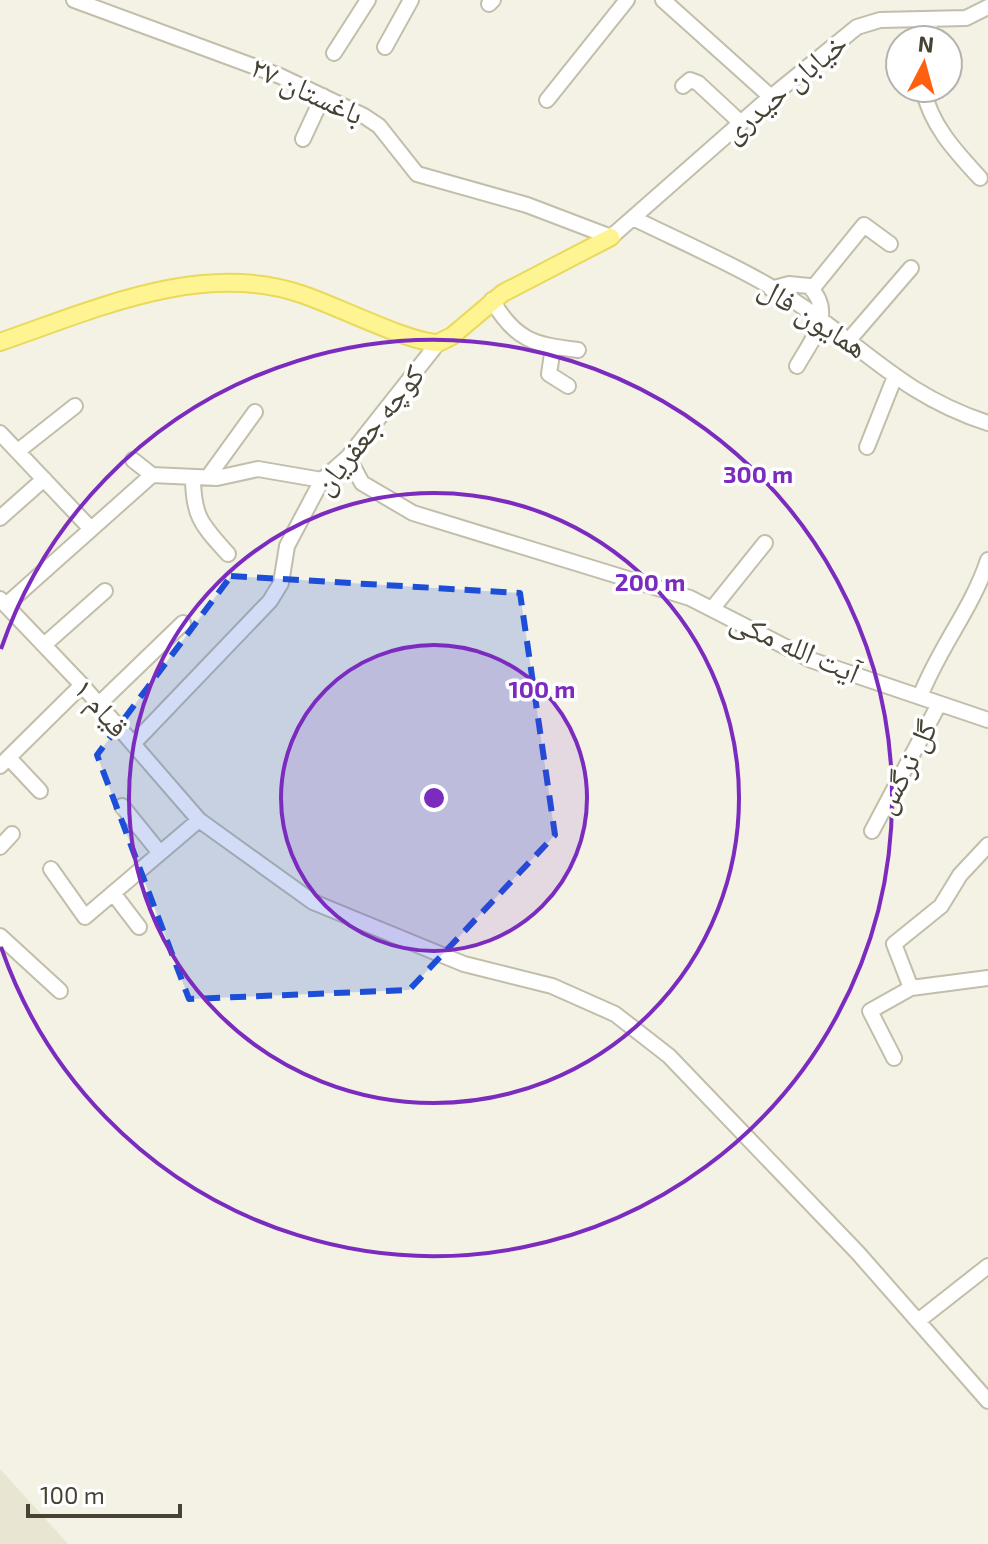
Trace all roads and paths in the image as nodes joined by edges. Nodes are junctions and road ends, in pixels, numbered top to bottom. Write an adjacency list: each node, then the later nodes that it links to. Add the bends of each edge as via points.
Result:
1 (74, 0): 6 (street, باغستان ۲۷)
2 (368, 0): 11 (street)
3 (411, 0): 10 (street)
4 (627, 0): 15 (street)
5 (663, 0): 14 (street)
6 (104, 5): 13 (street, باغستان ۲۷)
7 (988, 7): 8 (street, خیابان حیدری, via 966,18)
8 (931, 19): 9 (street); 14 (street, خیابان حیدری, via 880,20 857,27)
9 (930, 24)
10 (385, 47)
11 (334, 53)
12 (683, 86): 17 (street, via 690,80 698,83)
13 (323, 96): 18 (street); 21 (street, باغستان ۲۷, via 373,120 417,174 527,205)
14 (771, 97): 17 (street, خیابان حیدری)
15 (547, 100)
16 (927, 104): 19 (street, via 941,133)
17 (741, 123): 20 (street, خیابان حیدری)
18 (303, 139)
19 (980, 178)
20 (633, 218): 21 (street, خیابان حیدری); 24 (street, همایون فال)
21 (611, 237): 26 (main road)
22 (890, 244): 25 (street, via 864,225)
23 (911, 268): 29 (street)
24 (771, 289): 25 (street, via 801,284); 27 (street, همایون فال)
25 (812, 289): 27 (street, via 822,302)
26 (492, 300): 31 (main road); 32 (street, via 515,332)
27 (823, 320): 29 (street, همایون فال); 35 (street)
28 (25, 334): 30 (main road); 31 (main road, via 151,293 251,283 301,294); 34 (main road)
29 (848, 341): 36 (street, همایون فال)
30 (0, 342)
31 (438, 343): 44 (street, کوچه جعفریان)
32 (553, 347): 33 (street); 37 (street, via 549,374)
33 (578, 350)
34 (0, 353)
35 (797, 366)
36 (894, 379): 40 (street, همایون فال, via 947,410); 42 (street)
37 (568, 386)
38 (75, 406): 43 (street)
39 (255, 412): 47 (street)
40 (988, 423)
41 (0, 433): 43 (street)
42 (867, 447)
43 (18, 451): 48 (street)
44 (348, 457): 49 (street, کوچه جعفریان); 57 (street, آیت الله مکی, via 362,483 413,513)
45 (133, 460): 46 (street)
46 (152, 475): 47 (street); 51 (street)
47 (200, 477): 49 (street, via 258,469); 53 (street, via 193,504 198,521)
48 (44, 479): 50 (street); 51 (street)
49 (322, 480): 65 (street, کوچه جعفریان, via 287,546 281,583 270,601)
50 (0, 518)
51 (91, 529): 56 (street)
52 (765, 543): 57 (street)
53 (228, 554)
54 (988, 560): 61 (street)
55 (105, 591): 59 (street)
56 (3, 602): 59 (street, قیام ۱)
57 (712, 609): 61 (street, آیت الله مکی, via 811,660)
58 (183, 623): 62 (street)
59 (44, 645): 60 (street, قیام ۱)
60 (82, 685): 62 (street, قیام ۱); 66 (street)
61 (920, 697): 63 (street, آیت الله مکی)
62 (99, 704): 65 (street, قیام ۱)
63 (939, 704): 64 (street, آیت الله مکی); 70 (street, گل نرگس)
64 (988, 720)
65 (133, 744): 69 (street, قیام ۱)
66 (4, 762): 67 (street)
67 (40, 791)
68 (122, 806): 74 (street)
69 (199, 820): 74 (street); 84 (street, قیام ۱, via 313,902 427,951 552,986 615,1014 669,1056)
70 (872, 831)
71 (12, 834): 73 (street)
72 (988, 845): 80 (street, via 941,906 894,944)
73 (0, 847)
74 (160, 853): 76 (street)
75 (51, 869): 76 (street, via 85,917)
76 (113, 893): 77 (street)
77 (139, 927)
78 (0, 936): 81 (street)
79 (988, 978): 80 (street)
80 (911, 988): 82 (street, via 870,1011)
81 (60, 991)
82 (894, 1058)
83 (988, 1266): 84 (street)
84 (918, 1321): 85 (street, قیام ۱)
85 (988, 1401)

